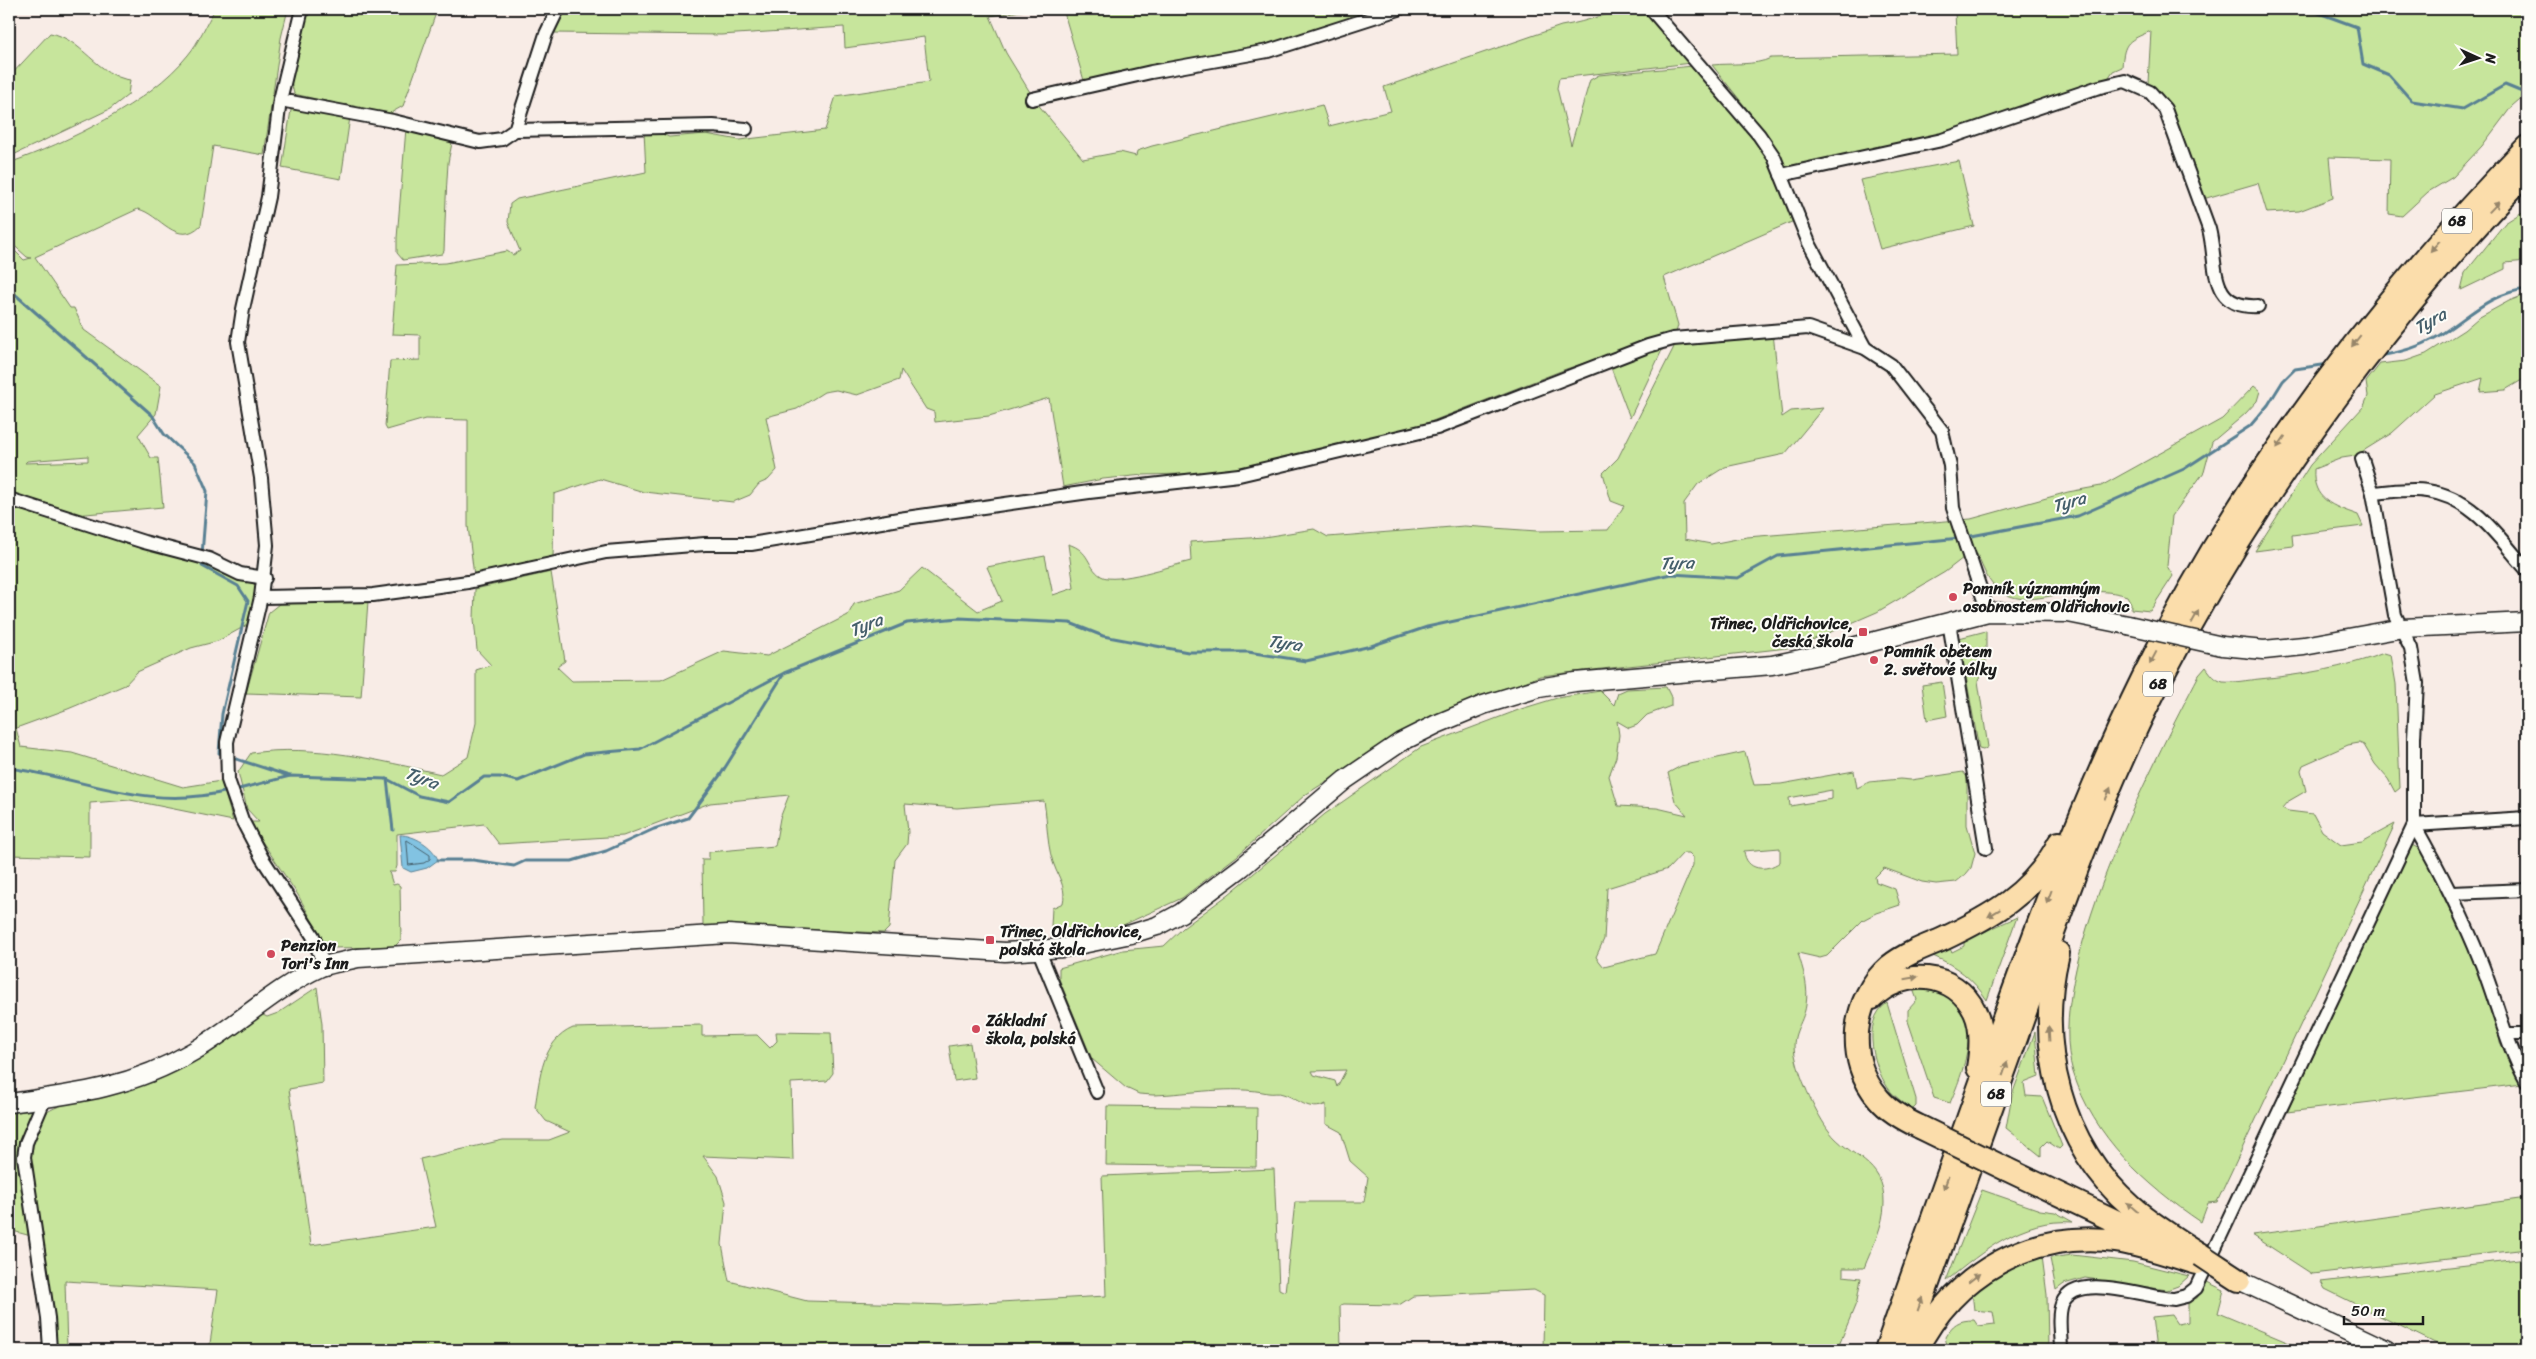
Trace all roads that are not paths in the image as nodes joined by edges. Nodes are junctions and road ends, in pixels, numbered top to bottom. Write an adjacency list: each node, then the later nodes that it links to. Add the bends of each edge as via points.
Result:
1 (302, 9): 6 (street)
2 (558, 9): 8 (street, via 546,34)
3 (1399, 9): 5 (street, via 1268,51 1150,72)
4 (1651, 9): 11 (street, via 1759,135 1774,157)
5 (1032, 99)
6 (280, 100): 8 (street, via 393,121 480,142 502,139); 18 (street, via 268,197 238,342 262,478 267,545)
7 (746, 129): 8 (street, via 713,126)
8 (515, 130)
9 (2527, 148): 24 (highway, 68, one-way to 24, via 2454,224 2387,302 2272,456 2222,535 2144,676)
10 (2527, 172): 27 (highway, 68, one-way to 10, via 2155,691 2242,536 2349,378 2467,235)
11 (1781, 176): 12 (street, via 1942,140 2125,81 2150,92 2165,108 2213,242 2215,274 2220,288 2229,299 2240,305); 13 (street, via 1809,243)
12 (2258, 306)
13 (1865, 348): 19 (street, via 1808,328 1673,339 1437,428 1239,475 1089,492 751,544 705,544 606,552 468,582 373,595); 20 (street, via 1891,365 1942,431 1950,466 1953,508)
14 (2362, 458): 15 (street)
15 (2373, 493): 17 (street, via 2426,490 2464,503); 23 (street, via 2395,615)
16 (9, 499): 18 (street, via 209,559 240,574)
17 (2527, 570)
18 (264, 578): 19 (street)
19 (262, 597): 32 (street, via 227,742 228,780 242,820 262,858 313,936)
20 (1988, 612): 21 (street); 23 (street, bridge, via 2068,613 2222,646 2264,650)
21 (1948, 622): 28 (street); 31 (street, via 1772,665 1575,682 1539,688 1483,705 1401,742 1345,780 1221,884 1181,913 1157,926 1131,934)
22 (2527, 622): 23 (street)
23 (2403, 628): 26 (street, via 2411,648 2417,683)
24 (2106, 755): 33 (highway, one-way to 33, via 2083,787 2057,848 2032,883 1991,915 1891,966 1874,984); 40 (highway, 68, one-way to 40, via 2072,836)
25 (2527, 818): 26 (street)
26 (2414, 824): 30 (street); 47 (street, via 2196,1288 2186,1296 2174,1299 2093,1287 2076,1289 2061,1308)
27 (2090, 839): 41 (highway, one-way to 27, via 2144,1216 2107,1182 2073,1129 2057,1083 2050,1039 2050,998 2066,922 2083,880); 45 (highway, 68, one-way to 27)
28 (1986, 848)
29 (2527, 890): 30 (street)
30 (2452, 893): 34 (street)
31 (1039, 951): 32 (street, via 1005,952 728,934 358,958); 37 (street)
32 (324, 966): 38 (street, via 298,979 194,1051 138,1079 93,1091)
33 (1860, 1016): 40 (highway, one-way to 40, via 1883,988 1908,978 1936,979 1952,986 1966,998 1978,1021 1981,1042 1976,1076 1964,1108); 41 (highway, bridge, via 1857,1051 1868,1083 1886,1106 1920,1127)
34 (2507, 1034): 35 (street); 36 (street, via 2514,1058)
35 (2527, 1034)
36 (2527, 1082)
37 (1097, 1092)
38 (46, 1098): 39 (street); 43 (street, via 26,1143 24,1157)
39 (9, 1103)
40 (1962, 1137): 44 (highway, 68, one-way to 44)
41 (2205, 1262): 42 (highway); 46 (highway, one-way to 41, via 1939,1312 1963,1287 1988,1268 2026,1250 2059,1241 2106,1240)
42 (2239, 1280): 48 (street)
43 (50, 1350)
44 (1886, 1350)
45 (1904, 1350)
46 (1916, 1350)
47 (2061, 1350)
48 (2387, 1350)

